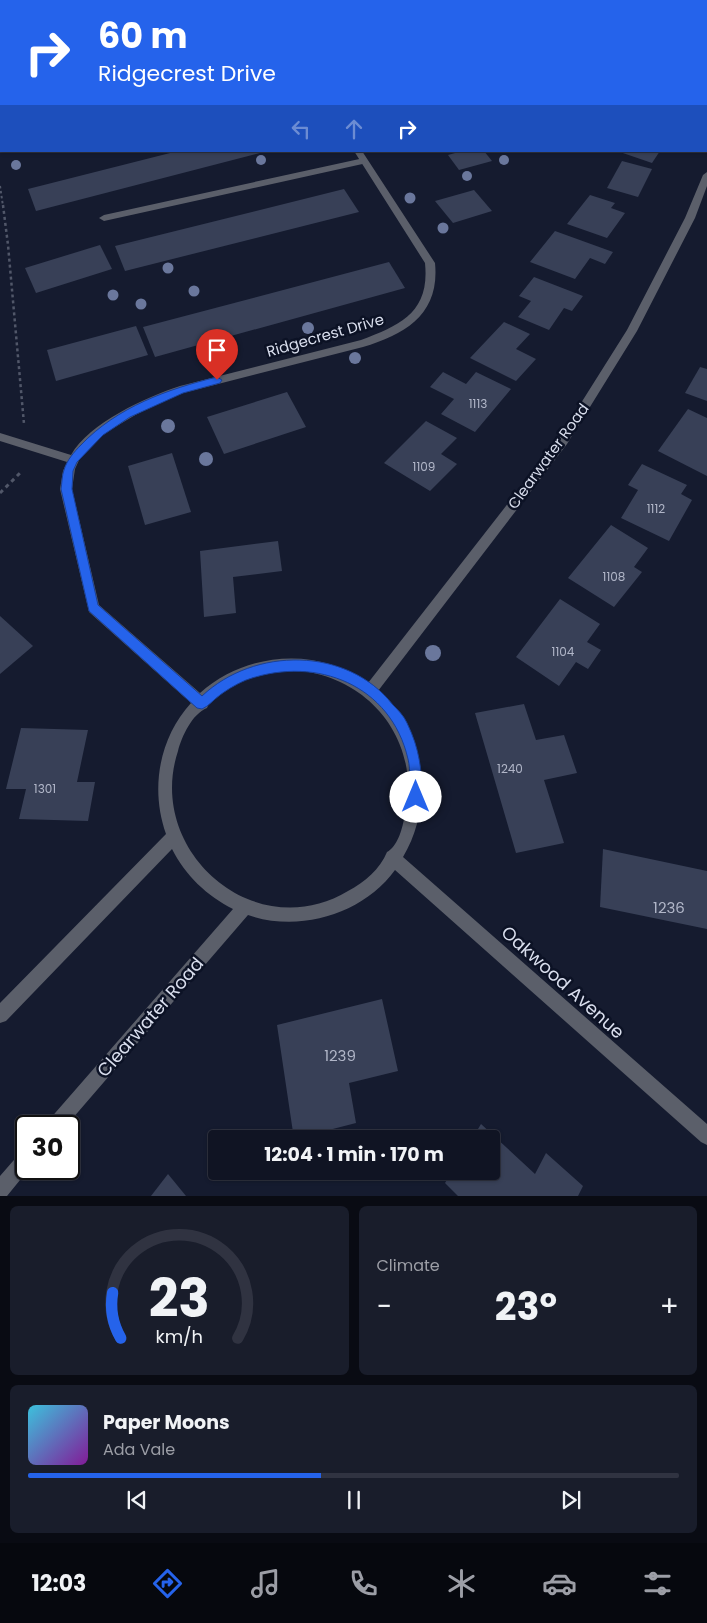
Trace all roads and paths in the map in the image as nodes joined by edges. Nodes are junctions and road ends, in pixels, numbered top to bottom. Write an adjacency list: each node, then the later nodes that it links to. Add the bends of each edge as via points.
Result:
1 (361, 156): 4 (street); 7 (street, Ridgecrest Drive, via 430,264 431,290 412,318 402,327 363,343 180,390 126,415 99,432)
2 (707, 175): 10 (street, Clearwater Road, via 690,218 632,330 563,441)
3 (0, 186): 6 (path)
4 (104, 218)
5 (0, 437): 6 (street)
6 (25, 446): 7 (street)
7 (74, 460): 11 (street, Ridgecrest Drive, via 68,471 66,489 93,608)
8 (22, 471): 9 (path)
9 (0, 492)
10 (371, 690): 11 (street, via 357,680 326,668 277,666 244,675); 13 (street, via 402,725 415,760 414,810 406,835)
11 (202, 704): 12 (street, via 182,729 168,758 164,806)
12 (172, 838): 14 (street, via 194,875 218,894); 15 (street)
13 (392, 858): 14 (street, via 370,882 327,906 277,913); 17 (street, Oakwood Avenue)
14 (245, 907): 16 (street, Clearwater Road)
15 (0, 1015)
16 (65, 1115)
17 (707, 1136)
18 (15, 1173): 19 (street)
19 (0, 1190)

